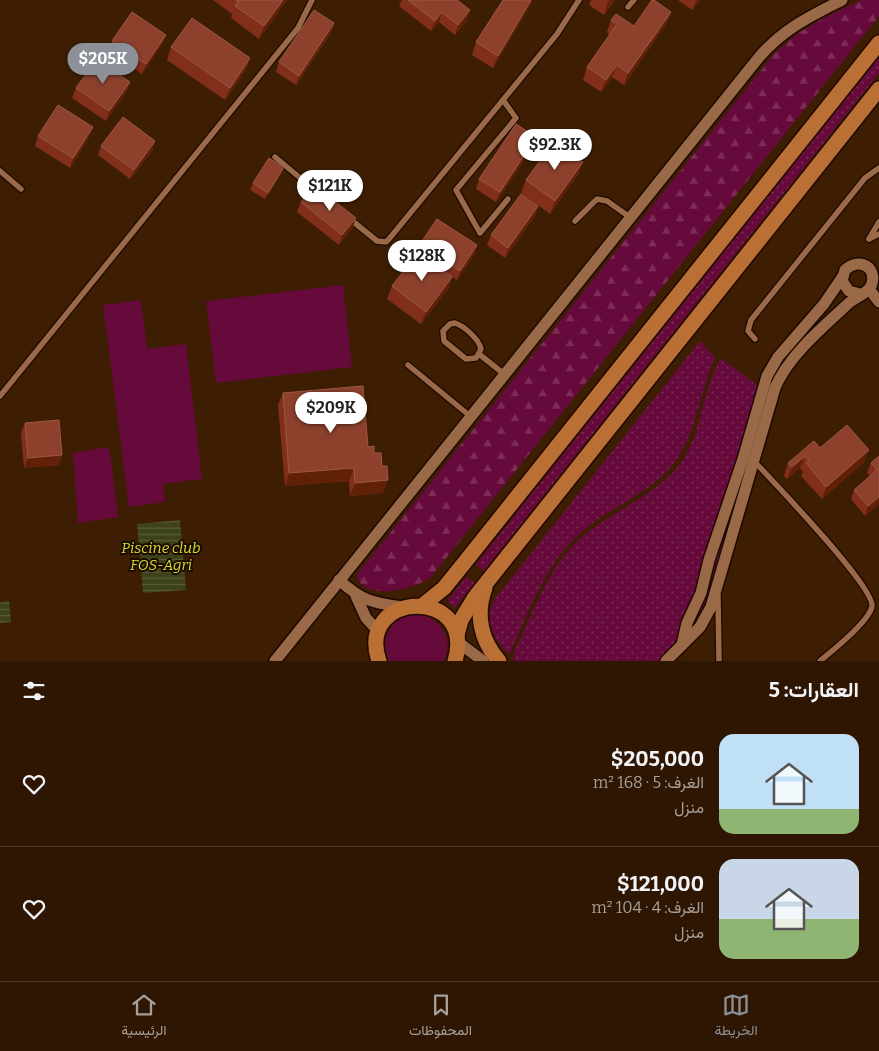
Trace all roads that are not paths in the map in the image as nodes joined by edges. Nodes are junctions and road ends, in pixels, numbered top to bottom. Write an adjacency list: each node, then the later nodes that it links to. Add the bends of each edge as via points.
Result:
1 (312, 0): 28 (lane, via 298,28)
2 (579, 0): 8 (lane, via 557,34)
3 (634, 0): 5 (lane)
4 (842, 0): 16 (street, via 798,22 771,43)
5 (628, 7)
6 (879, 43): 35 (main road, via 459,570)
7 (879, 89): 32 (main road)
8 (503, 100): 13 (lane, via 516,118 456,190 480,233); 15 (lane, via 386,242 377,241)
9 (275, 157): 14 (lane)
10 (879, 168): 24 (lane, via 865,178 751,320 748,331)
11 (0, 171): 12 (lane)
12 (21, 189)
13 (508, 199)
14 (333, 205)
15 (348, 217)
16 (631, 218): 17 (lane, via 607,201 597,199); 27 (street)
17 (575, 221)
18 (879, 222): 19 (lane, via 869,238)
19 (879, 234)
20 (876, 275): 21 (street, via 858,264 849,266); 22 (street)
21 (843, 276): 22 (street, via 842,282 847,289); 39 (street, via 824,304 778,357 767,376 744,459)
22 (865, 291): 23 (street); 30 (street, via 795,356 782,373)
23 (879, 302)
24 (754, 339)
25 (479, 354): 25 (lane, via 480,344 459,325 454,323 443,331 444,341 462,356 471,360); 27 (lane)
26 (408, 364): 29 (lane)
27 (504, 374): 29 (street)
28 (0, 396)
29 (470, 416): 31 (street)
30 (755, 462): 33 (street); 47 (lane, via 834,550 862,584 872,604 870,612 856,628)
31 (339, 580): 34 (street); 41 (street)
32 (488, 581): 38 (main road, via 460,620); 44 (main road, via 481,602 481,625 487,644)
33 (718, 586): 39 (street, via 700,627); 46 (lane)
34 (356, 596): 36 (street); 37 (street, via 366,618)
35 (423, 605): 36 (main road); 38 (main road, via 447,617)
36 (403, 607): 37 (main road, via 388,616)
37 (378, 631): 40 (main road)
38 (457, 638): 42 (main road); 43 (street)
39 (682, 645): 45 (street)
40 (378, 660)
41 (275, 661)
42 (455, 661)
43 (483, 661)
44 (499, 661)
45 (666, 661)
46 (720, 661)
47 (820, 661)

